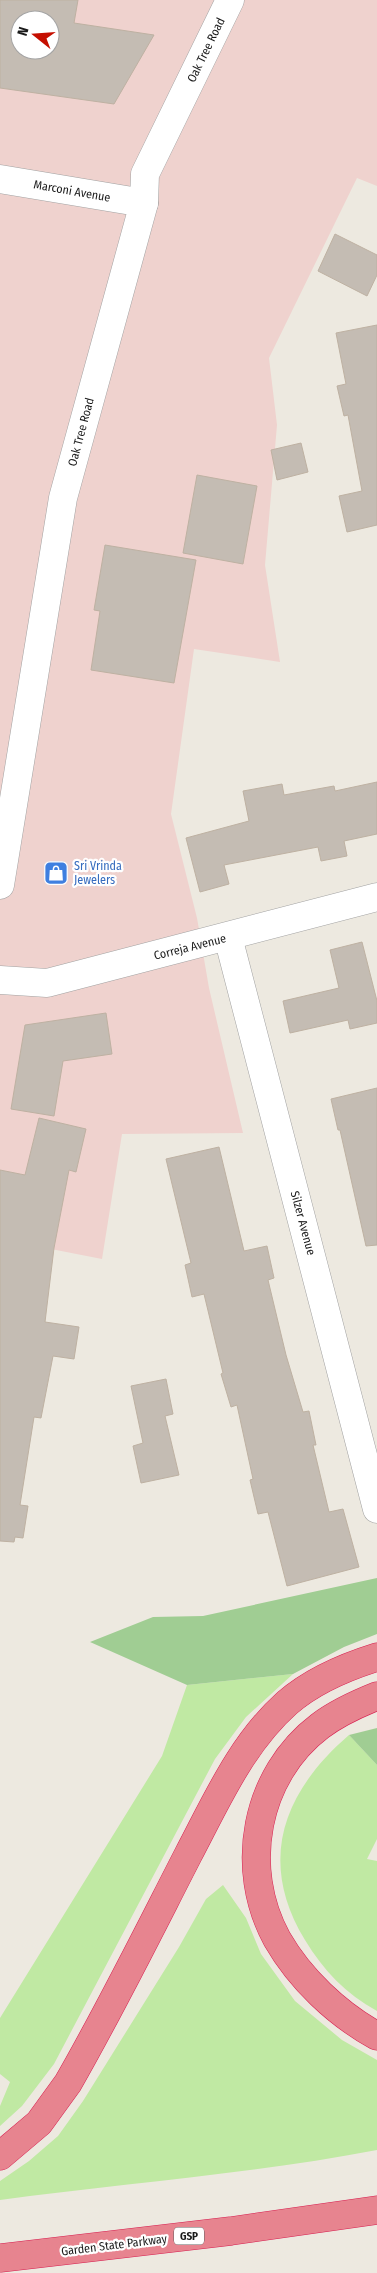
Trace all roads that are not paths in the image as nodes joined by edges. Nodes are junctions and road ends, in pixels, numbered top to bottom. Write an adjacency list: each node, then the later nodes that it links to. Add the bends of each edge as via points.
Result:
1 (230, 0): 3 (street, Oak Tree Road, via 145,174)
2 (0, 178): 3 (street, Marconi Avenue)
3 (144, 203): 4 (street, Oak Tree Road, via 63,498)
4 (0, 885)
5 (377, 897): 6 (street, Correja Avenue)
6 (228, 937): 7 (street, Correja Avenue, via 47,983); 8 (street, Silzer Avenue)
7 (0, 980)
8 (377, 1509)
9 (377, 1657): 12 (highway, via 307,1688 287,1703 250,1743 222,1790 68,2083 39,2123)
10 (377, 1696): 11 (highway, via 319,1727 289,1758 268,1794 255,1855 266,1912 288,1955 316,1989 352,2021)
11 (377, 2036)
12 (0, 2156)
13 (377, 2210): 14 (highway, Garden State Parkway / GSP, via 232,2231)
14 (0, 2258)

